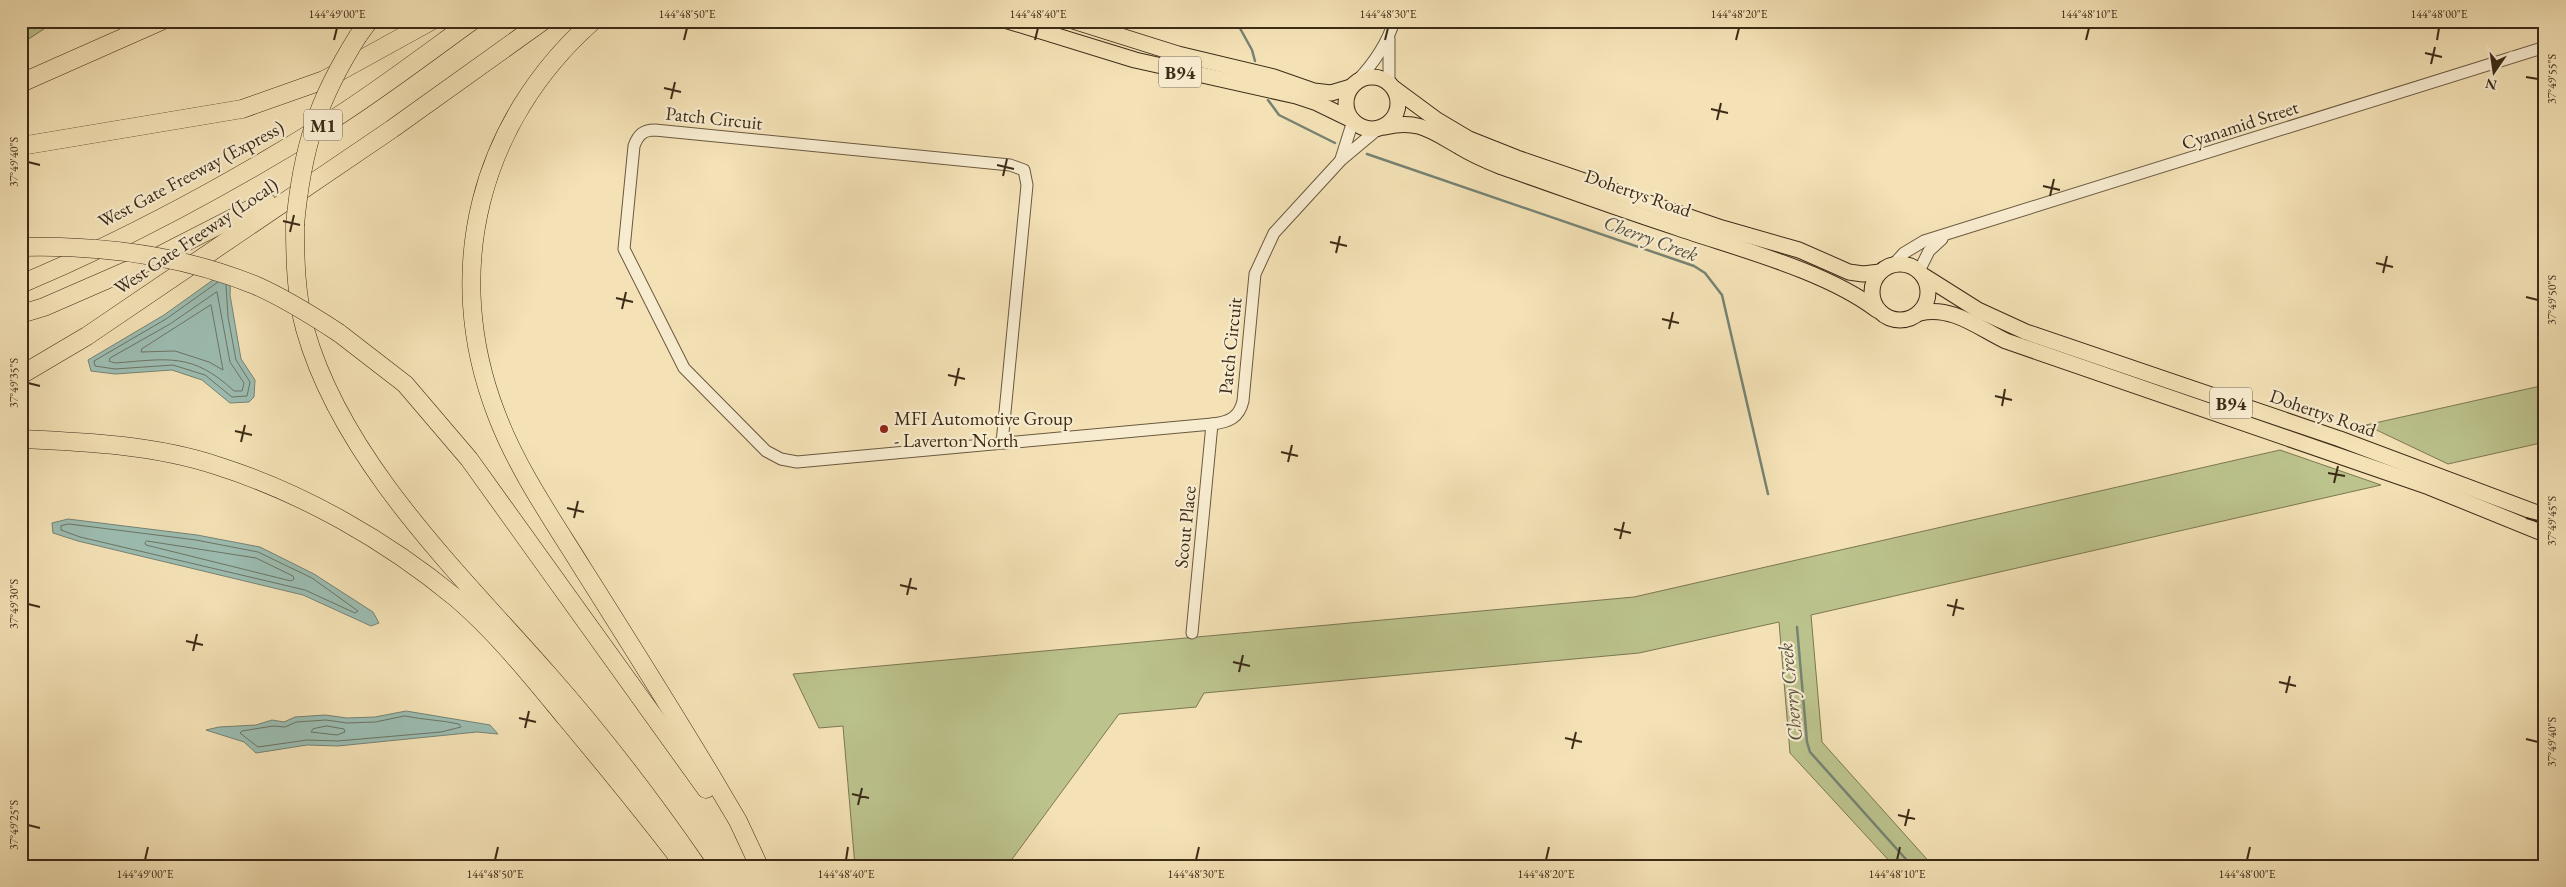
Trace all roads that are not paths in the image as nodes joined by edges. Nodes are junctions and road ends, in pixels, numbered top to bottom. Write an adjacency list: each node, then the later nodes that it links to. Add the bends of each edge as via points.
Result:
1 (162, 21): 12 (highway)
2 (369, 21): 36 (highway, bridge, via 336,70 311,131 298,196 295,264 304,327 326,390 377,474 548,674 661,814)
3 (431, 21): 18 (highway, via 324,80 242,109)
4 (472, 21): 24 (highway, West Gate Freeway (Express) / M1, via 331,120 231,180)
5 (543, 21): 17 (highway, M1)
6 (594, 21): 38 (highway, via 549,65 527,95 493,161 474,234 470,270 476,341 484,376 510,449 709,772 738,821)
7 (1008, 21): 15 (main road, B94, via 1135,60 1296,96)
8 (1073, 21): 13 (main road, B94, via 1314,91 1331,93)
9 (1394, 21): 10 (street)
10 (1389, 37): 13 (street); 14 (street)
11 (2545, 47): 20 (street, Cyanamid Street)
12 (21, 83)
13 (1354, 84): 14 (main road, B94, via 1374,77); 15 (main road, via 1346,100)
14 (1392, 86): 16 (main road, via 1399,106 1392,121); 22 (main road, Dohertys Road / B94, via 1469,139 1517,158 1722,228 1790,247 1849,272 1863,274)
15 (1352, 121): 16 (main road, B94, via 1363,128); 19 (street, Patch Circuit)
16 (1381, 128): 19 (street, Patch Circuit); 25 (main road, Dohertys Road / B94, via 1402,123 1428,128 1502,167 1830,282 1861,297)
17 (392, 129): 27 (highway, M1, via 256,207 154,259); 28 (highway, West Gate Freeway (Local) / M1, via 87,336)
18 (21, 146)
19 (1340, 160): 29 (street, Patch Circuit, via 1274,233 1256,274 1241,408 1231,420)
20 (1945, 236): 22 (street, Cyanamid Street, via 1913,246); 23 (street, Cyanamid Street, via 1929,251)
21 (21, 247): 37 (highway, bridge, via 114,249 211,269 257,286 302,309 404,384 469,459 702,782)
22 (1887, 268): 23 (main road, B94, via 1902,264); 25 (main road, via 1872,286)
23 (1921, 274): 26 (main road, via 1929,292); 32 (main road, Dohertys Road / B94, via 1978,310 2026,332 2340,440)
24 (21, 284)
25 (1878, 310): 26 (main road, B94, via 1898,321)
26 (1920, 313): 33 (main road, Dohertys Road / B94, via 1945,312 2014,344 2429,487)
27 (21, 314)
28 (21, 375)
29 (1212, 424): 31 (street, Patch Circuit); 34 (street, Scout Place)
30 (21, 439): 35 (highway, via 139,449 216,465 317,507 374,540 456,599 491,632 596,754)
31 (1002, 443): 31 (street, Patch Circuit, via 797,462 781,459 766,451 684,368 624,249 637,138 648,130 655,130 1010,165 1024,170 1027,185)
32 (2545, 516)
33 (2545, 534)
34 (1192, 632)
35 (685, 866)
36 (698, 866)
37 (749, 866)
38 (759, 866)

